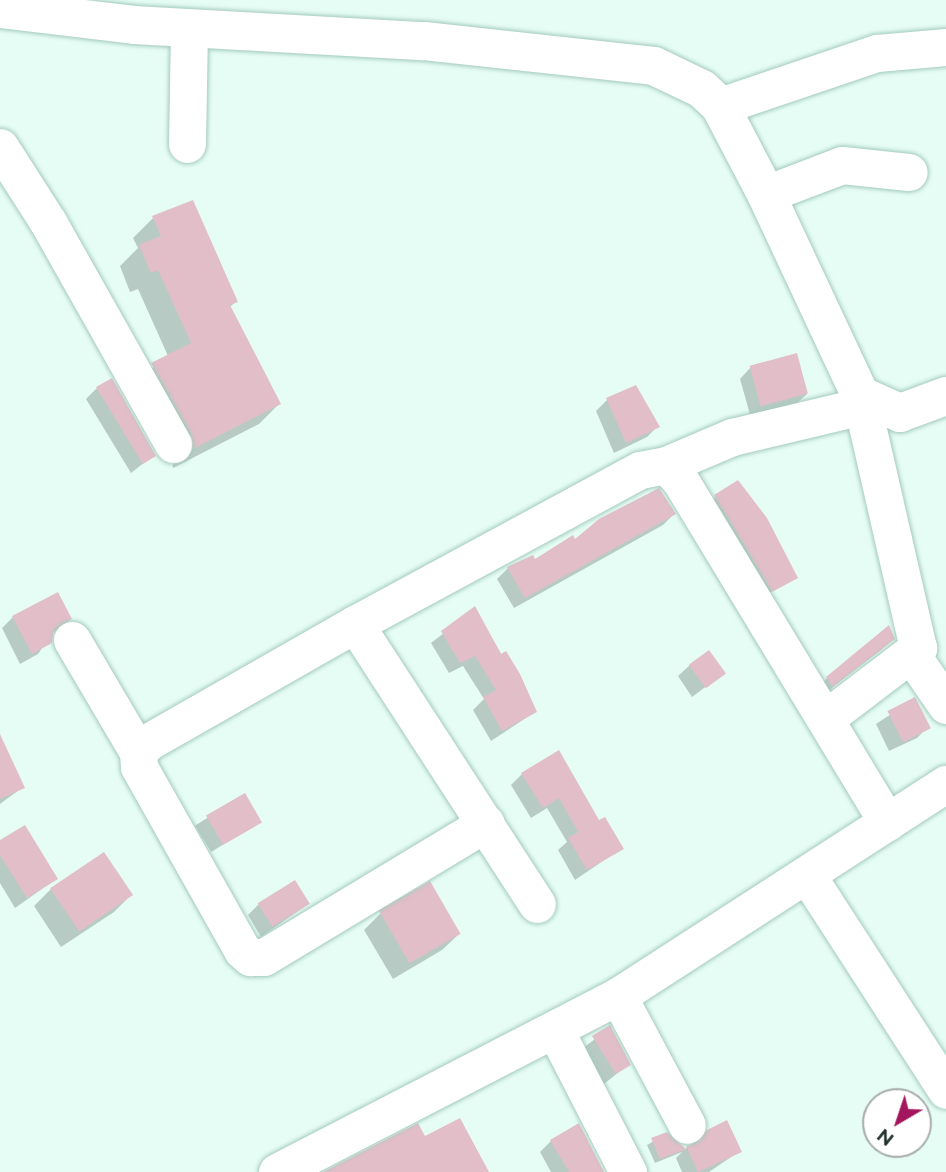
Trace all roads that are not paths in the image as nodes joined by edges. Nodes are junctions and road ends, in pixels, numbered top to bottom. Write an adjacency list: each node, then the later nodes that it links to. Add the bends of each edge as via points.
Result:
1 (0, 9): 2 (main road)
2 (129, 12): 3 (main road)
3 (189, 28): 5 (main road, via 424,41 654,66 702,89); 6 (street)
4 (946, 47): 5 (street, via 877,53)
5 (720, 106): 9 (main road)
6 (187, 144)
7 (0, 146): 12 (street)
8 (909, 172): 9 (street, via 842,165)
9 (766, 194): 11 (main road)
10 (946, 396): 11 (main road, via 900,413)
11 (861, 400): 13 (street, via 732,437); 16 (street, via 918,648)
12 (173, 444)
13 (666, 465): 14 (street, via 640,470); 18 (street, via 680,480)
14 (355, 624): 19 (street, via 148,742); 22 (street)
15 (72, 640): 19 (street)
16 (911, 653): 17 (street); 18 (street)
17 (946, 705)
18 (826, 718): 21 (street)
19 (138, 752): 22 (street, via 139,767 250,957 264,957)
20 (946, 784): 21 (street)
21 (887, 822): 23 (street)
22 (486, 823): 24 (street)
23 (807, 875): 25 (street); 27 (street)
24 (537, 904)
25 (618, 996): 26 (street); 28 (street)
26 (555, 1030): 29 (street); 30 (street)
27 (946, 1090)
28 (687, 1125)
29 (276, 1172)
30 (628, 1172)

